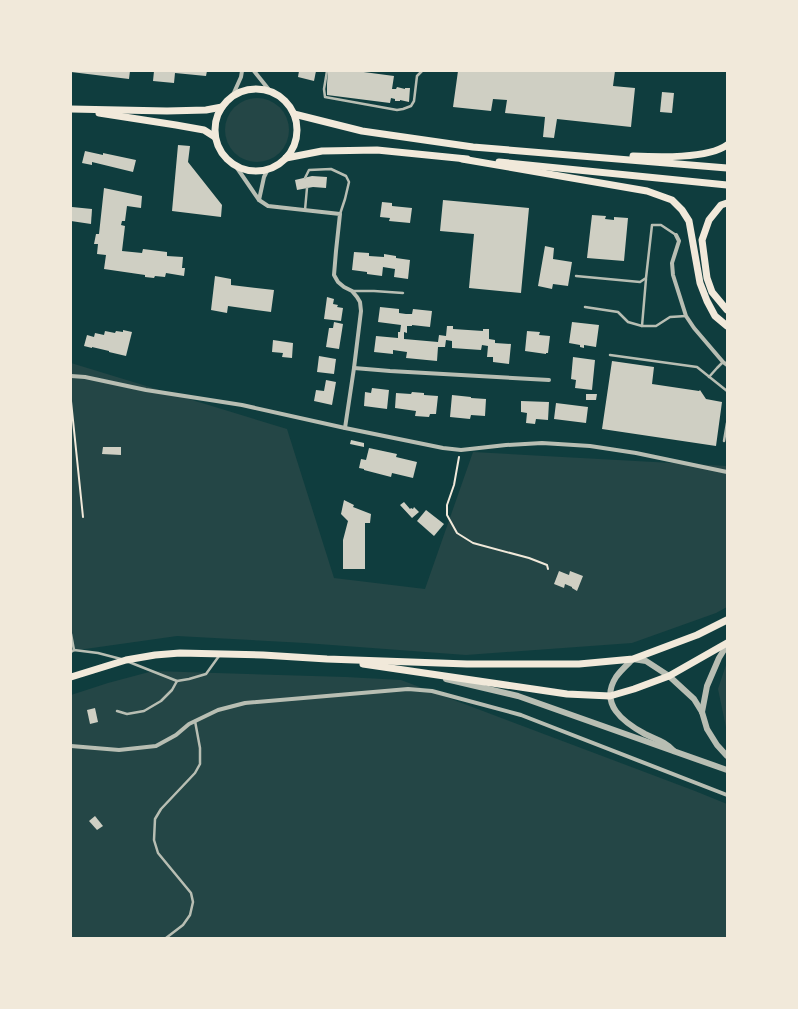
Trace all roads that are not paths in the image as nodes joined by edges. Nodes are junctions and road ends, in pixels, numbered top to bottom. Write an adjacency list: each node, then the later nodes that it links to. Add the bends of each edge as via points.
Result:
1 (242, 71): 6 (street)
2 (254, 71): 5 (street)
3 (327, 71): 4 (lane, via 325,97 397,110 411,106 417,76)
4 (422, 71)
5 (273, 93): 6 (main road, via 250,90); 9 (main road, via 288,104)
6 (232, 97): 7 (main road)
7 (222, 107): 8 (main road, via 167,111); 10 (main road, via 217,117)
8 (71, 109): 10 (main road, via 204,130)
9 (294, 114): 12 (main road, via 362,131 473,147); 13 (main road, via 297,135)
10 (215, 137): 15 (main road, via 218,147)
11 (727, 145): 12 (main road, via 721,150 700,155)
12 (551, 154): 16 (main road)
13 (286, 158): 14 (main road, via 322,151 377,150); 17 (main road)
14 (462, 159): 19 (main road); 34 (main road, via 647,190 672,200 689,221 700,283 707,301 715,316)
15 (235, 165): 17 (main road, via 251,171); 21 (street)
16 (727, 168)
17 (268, 169): 21 (street)
18 (304, 178): 24 (lane, via 309,170 331,169 346,176 349,182)
19 (727, 185)
20 (307, 188): 23 (lane)
21 (259, 200): 23 (street, via 268,206)
22 (727, 203): 31 (main road, via 721,205 709,220 702,240 707,278 712,292)
23 (305, 210): 24 (street)
24 (340, 214): 28 (street, via 334,275 338,282)
25 (676, 235): 27 (lane, via 661,225 652,225); 32 (street, via 679,241 672,263 673,275)
26 (576, 276): 27 (lane, via 640,282)
27 (646, 278): 33 (lane)
28 (352, 291): 29 (lane); 37 (street, via 360,302 361,311)
29 (403, 294)
30 (585, 307): 33 (lane, via 618,312 628,322)
31 (727, 310)
32 (686, 316): 33 (lane, via 670,318 656,326); 36 (street)
33 (642, 326)
34 (727, 326)
35 (610, 355): 39 (lane, via 697,367)
36 (725, 364): 39 (lane)
37 (354, 368): 40 (street); 43 (street)
38 (71, 376): 43 (street, via 242,405)
39 (709, 377): 41 (lane)
40 (549, 380)
41 (727, 391)
42 (727, 423): 44 (lane)
43 (345, 428): 45 (street, via 461,450 542,443 590,446)
44 (724, 441)
45 (727, 472)
46 (727, 620): 52 (main road, via 697,635)
47 (71, 634): 49 (lane)
48 (727, 644): 55 (main road); 60 (street, via 707,686)
49 (72, 651): 53 (lane, via 98,653)
50 (220, 654): 51 (main road); 53 (main road, via 180,653); 57 (lane, via 206,674)
51 (327, 659): 52 (main road, via 518,665 579,664); 54 (main road)
52 (633, 659): 55 (street, via 646,661); 58 (street, via 616,676)
53 (126, 660): 56 (main road); 57 (lane)
54 (421, 673): 58 (main road, via 567,694); 63 (street, via 518,696)
55 (669, 676): 58 (main road, via 634,690); 60 (street, via 694,699)
56 (71, 677)
57 (177, 681): 59 (lane, via 161,702 144,711 127,714)
58 (610, 696): 63 (street, via 614,710 623,720 666,744)
59 (117, 711)
60 (702, 712): 64 (street, via 707,729)
61 (195, 721): 62 (street, via 156,746 119,750); 66 (street, via 218,710 245,703 408,689 432,691 521,715); 67 (lane, via 200,764 155,819 154,840 158,853 191,894 193,902 190,915 183,925)
62 (71, 746)
63 (675, 752): 65 (street)
64 (727, 756)
65 (727, 770)
66 (727, 795)
67 (166, 938)

